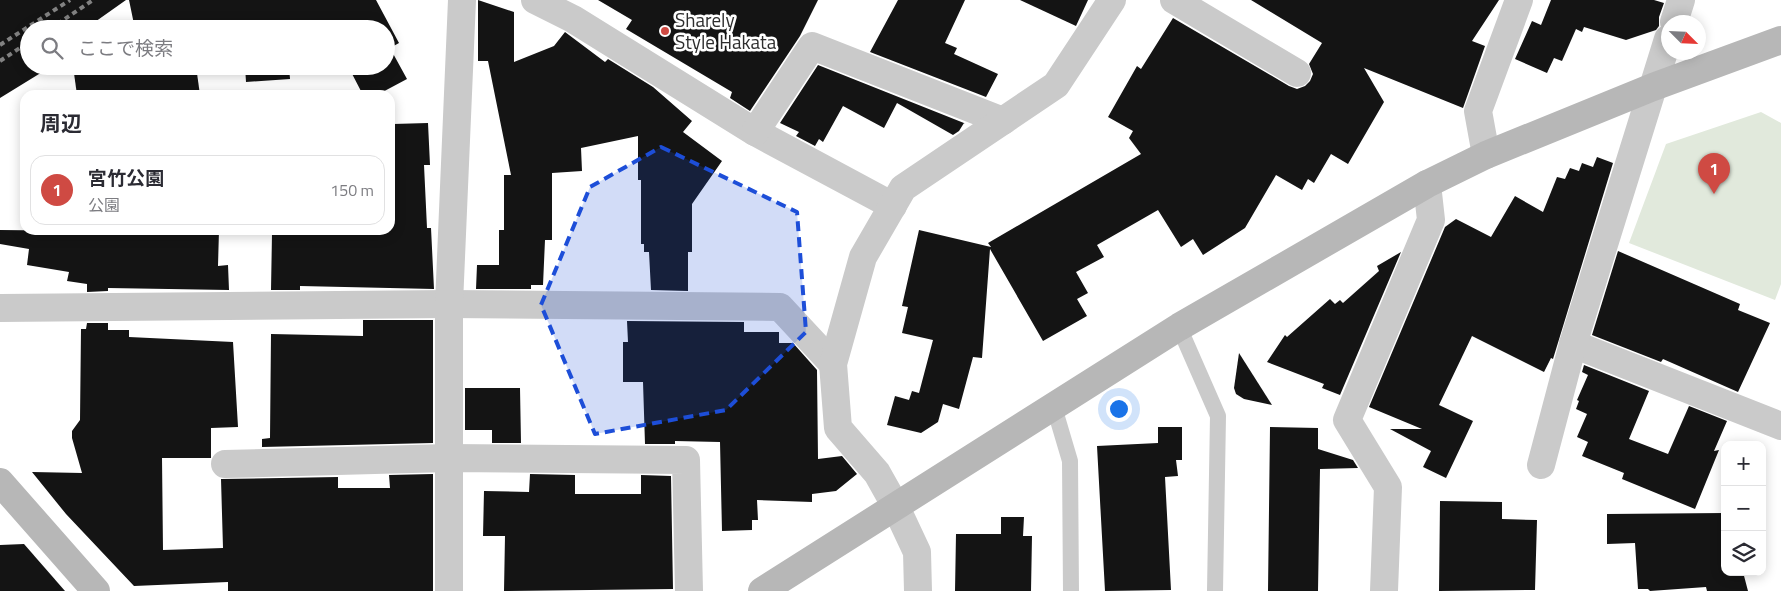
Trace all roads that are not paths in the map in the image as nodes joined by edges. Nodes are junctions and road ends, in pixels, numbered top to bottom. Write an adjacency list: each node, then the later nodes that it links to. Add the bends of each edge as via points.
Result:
1 (462, 0): 17 (street)
2 (534, 0): 13 (street, via 572,19)
3 (1112, 0): 12 (street, via 1056,86)
4 (1174, 0): 10 (street)
5 (1519, 0): 14 (street, via 1478,112)
6 (1681, 0): 7 (street)
7 (1676, 15)
8 (1781, 40): 11 (street)
9 (1661, 60): 11 (street)
10 (1297, 72)
11 (1653, 86): 14 (street); 20 (street)
12 (1003, 121): 13 (street, via 812,46); 16 (street, via 903,188)
13 (756, 132): 16 (street)
14 (1486, 155): 15 (street)
15 (1427, 184): 19 (street); 36 (street, via 1431,220 1347,420 1388,487)
16 (893, 206): 21 (street, via 863,257)
17 (449, 304): 18 (street); 21 (street, via 780,307); 24 (street)
18 (0, 308)
19 (1179, 327): 22 (street); 35 (lane, via 1218,416)
20 (1573, 344): 23 (street); 26 (street)
21 (833, 364): 28 (street, via 838,428 877,474)
22 (1054, 406): 28 (street); 34 (lane, via 1070,460)
23 (1781, 426)
24 (449, 458): 25 (street); 30 (street); 31 (street, via 686,460)
25 (225, 464)
26 (1541, 465)
27 (2, 489): 29 (street)
28 (895, 505): 32 (street); 33 (street, via 917,552)
29 (96, 591)
30 (449, 591)
31 (689, 591)
32 (762, 591)
33 (918, 591)
34 (1071, 591)
35 (1216, 591)
36 (1384, 591)

